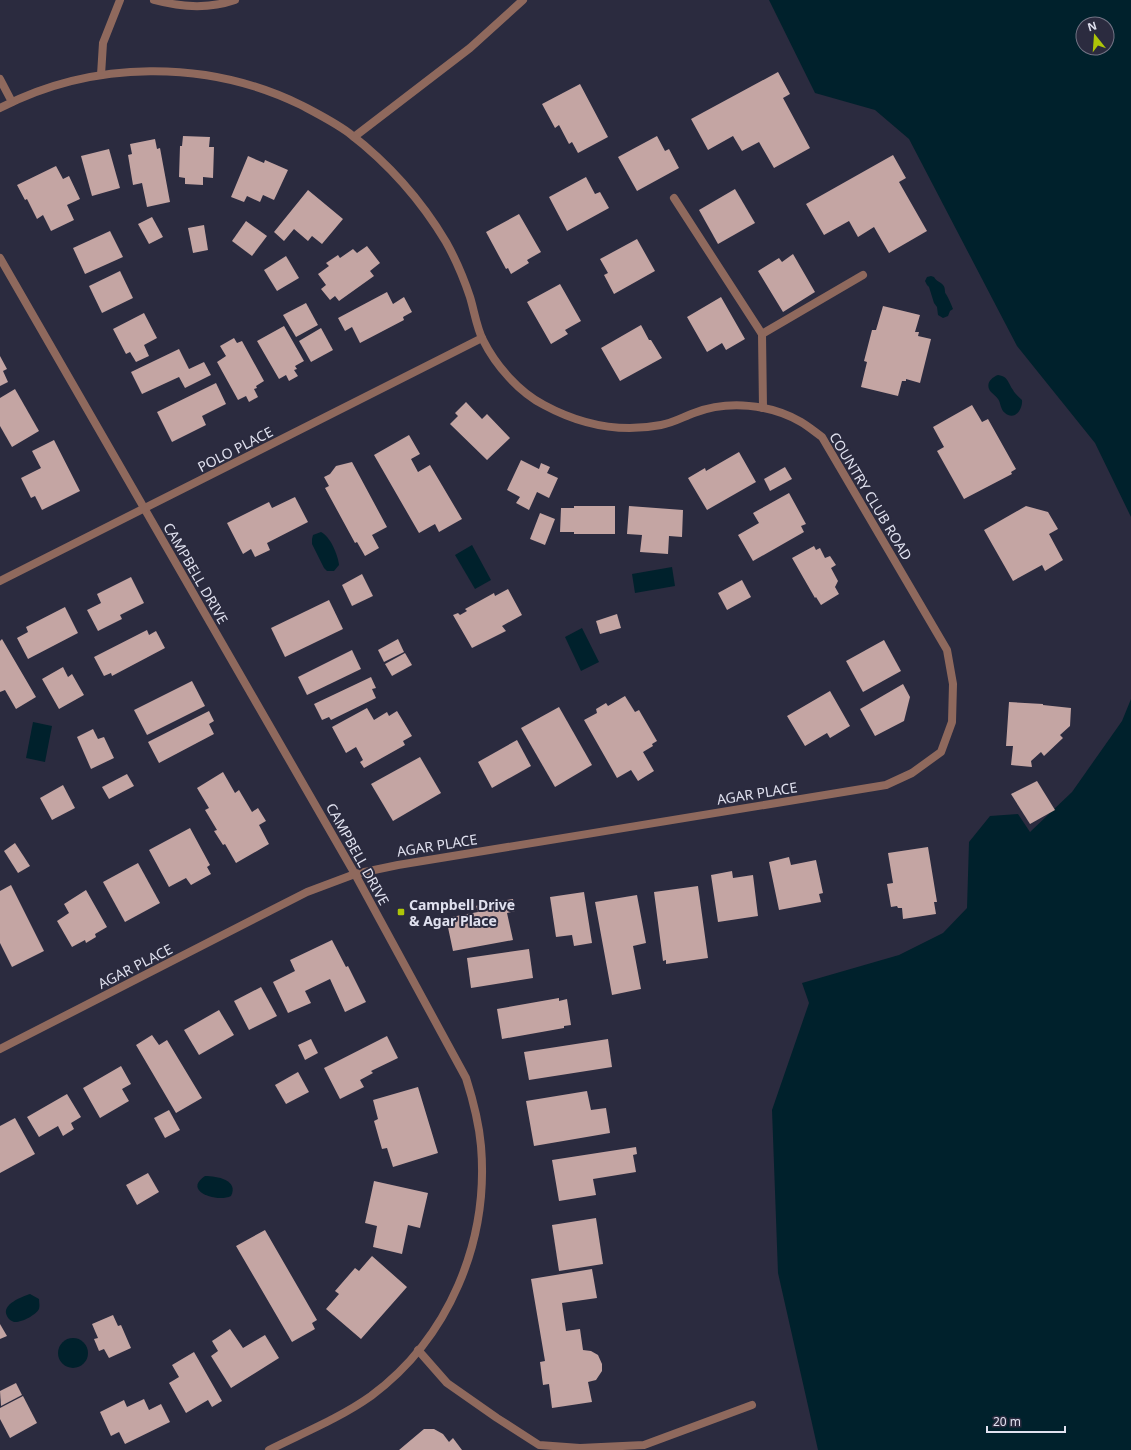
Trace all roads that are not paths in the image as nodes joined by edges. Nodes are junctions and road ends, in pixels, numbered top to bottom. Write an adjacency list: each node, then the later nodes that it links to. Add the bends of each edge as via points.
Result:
1 (120, 0): 5 (street, via 103,43)
2 (154, 0): 3 (street, via 205,6)
3 (235, 0)
4 (523, 0): 9 (street, via 470,48)
5 (100, 75): 7 (street, COUNTRY CLUB ROAD, via 52,86); 9 (street, COUNTRY CLUB ROAD, via 164,71 194,73 240,82 281,95 319,114)
6 (0, 80): 7 (street)
7 (12, 102): 8 (street, COUNTRY CLUB ROAD)
8 (0, 108)
9 (354, 137): 14 (street, COUNTRY CLUB ROAD, via 389,167 422,205 447,243 467,288)
10 (674, 198): 13 (street)
11 (0, 258): 16 (street, CAMPBELL DRIVE)
12 (863, 275): 13 (street)
13 (762, 334): 15 (street)
14 (482, 338): 15 (street, COUNTRY CLUB ROAD, via 498,364 519,387 542,404 572,418 599,426 631,429 671,423 695,412 722,406 747,405); 16 (street, POLO PLACE)
15 (763, 408): 18 (street, COUNTRY CLUB ROAD, via 775,410 800,422 822,437 947,650 953,684 952,722 941,752)
16 (145, 509): 17 (street, POLO PLACE); 19 (street, CAMPBELL DRIVE)
17 (0, 581)
18 (912, 773): 19 (street, AGAR PLACE, via 886,785)
19 (355, 874): 20 (street, AGAR PLACE, via 307,892); 21 (street, CAMPBELL DRIVE, via 466,1078 481,1145 482,1183 478,1223 470,1255 454,1297)
20 (0, 1049)
21 (418, 1350): 22 (street, via 447,1383 539,1445 580,1448 644,1445); 23 (street, CAMPBELL DRIVE, via 404,1367 371,1395 341,1414)
22 (752, 1405)
23 (269, 1450)

